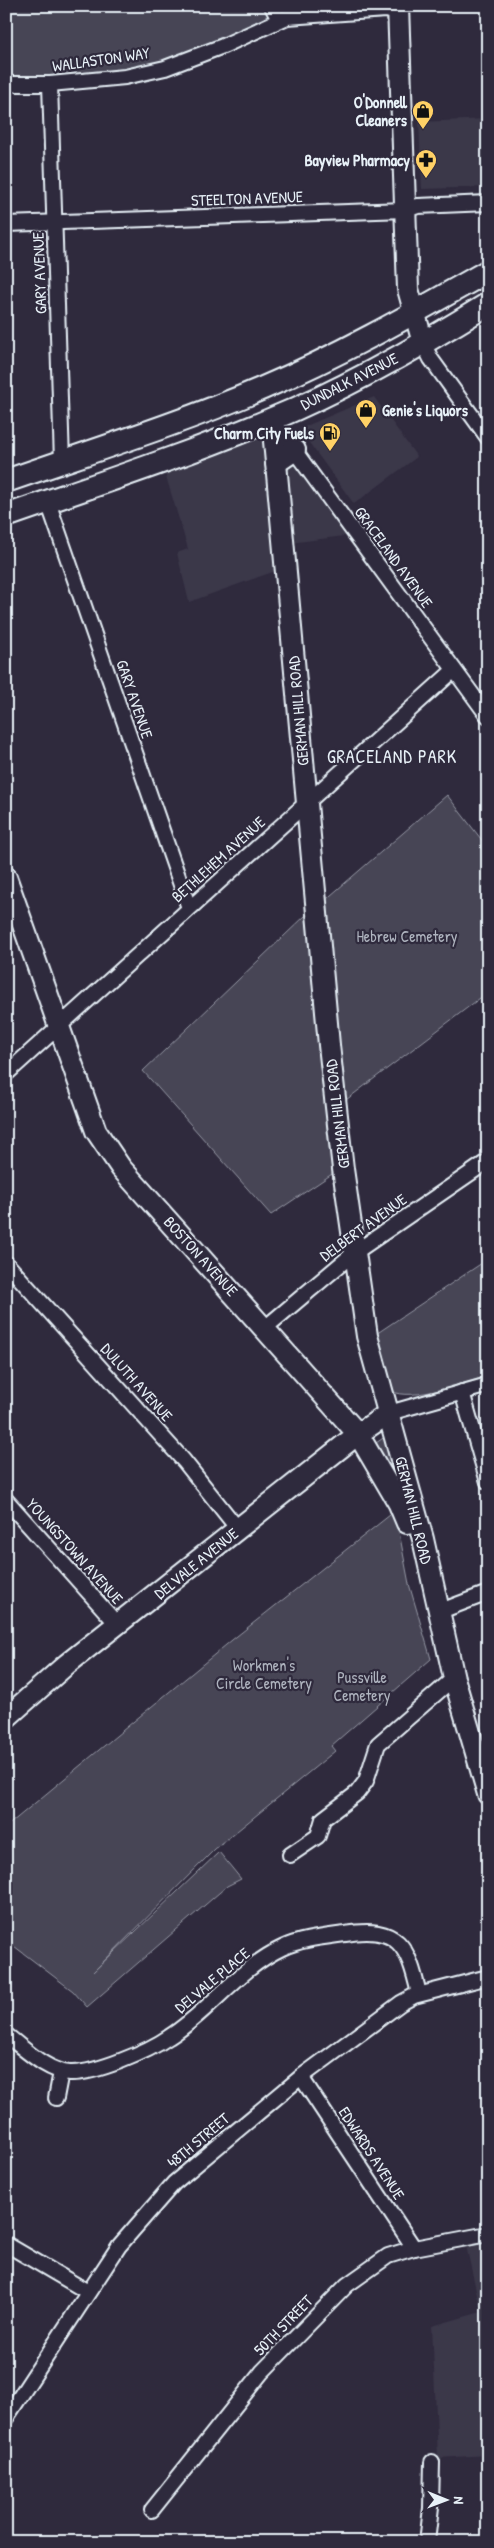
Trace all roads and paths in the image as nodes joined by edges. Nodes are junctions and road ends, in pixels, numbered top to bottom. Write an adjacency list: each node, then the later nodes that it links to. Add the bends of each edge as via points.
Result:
1 (272, 6): 3 (street)
2 (398, 10): 3 (street, WALLASTON WAY, via 296,16); 7 (street)
3 (279, 20): 5 (street, WALLASTON WAY, via 164,68 125,77)
4 (6, 84): 5 (street, WALLASTON WAY)
5 (50, 84): 8 (street, GARY AVENUE)
6 (488, 203): 7 (street, STEELTON AVENUE, via 418,206)
7 (405, 210): 8 (street, STEELTON AVENUE); 12 (street, via 408,289)
8 (55, 223): 9 (street, STEELTON AVENUE); 17 (street, GARY AVENUE)
9 (6, 224)
10 (488, 271): 12 (main road, DUNDALK AVENUE)
11 (488, 304): 13 (main road, DUNDALK AVENUE)
12 (414, 312): 13 (street); 17 (main road, DUNDALK AVENUE, via 363,341 263,388)
13 (423, 343): 14 (main road, DUNDALK AVENUE); 15 (street)
14 (272, 419): 16 (street, GRACELAND AVENUE); 18 (street, GERMAN HILL ROAD); 20 (main road, DUNDALK AVENUE)
15 (488, 438)
16 (296, 450): 18 (street); 22 (street, GRACELAND AVENUE)
17 (62, 462): 19 (main road, DUNDALK AVENUE)
18 (276, 464): 24 (street, GERMAN HILL ROAD)
19 (6, 481)
20 (48, 502): 21 (main road, DUNDALK AVENUE); 26 (street, GARY AVENUE)
21 (6, 516)
22 (454, 670): 23 (street, GRACELAND AVENUE); 24 (street, BETHLEHEM AVENUE)
23 (488, 716)
24 (307, 803): 26 (street, BETHLEHEM AVENUE); 30 (street, GERMAN HILL ROAD, via 329,1045)
25 (6, 877): 27 (street, BOSTON AVENUE)
26 (189, 908): 27 (street, BETHLEHEM AVENUE)
27 (58, 1027): 28 (street, BETHLEHEM AVENUE); 32 (street, BOSTON AVENUE, via 89,1114 104,1144 121,1168)
28 (6, 1074)
29 (488, 1161): 30 (street, DELBERT AVENUE)
30 (354, 1253): 32 (street, DELBERT AVENUE); 35 (street, GERMAN HILL ROAD, via 367,1336)
31 (6, 1263): 39 (street, DULUTH AVENUE, via 184,1461)
32 (265, 1328): 36 (street, BOSTON AVENUE)
33 (488, 1385): 34 (street)
34 (462, 1392): 35 (street); 37 (street)
35 (389, 1413): 36 (street, DELVALE AVENUE); 41 (street, GERMAN HILL ROAD, via 423,1539)
36 (358, 1434): 39 (street, DELVALE AVENUE); 41 (street, BOSTON AVENUE, via 404,1516)
37 (488, 1482)
38 (6, 1500): 42 (street, YOUNGSTOWN AVENUE)
39 (238, 1528): 42 (street, DELVALE AVENUE)
40 (488, 1593): 41 (street)
41 (438, 1612): 43 (street, GERMAN HILL ROAD)
42 (118, 1625): 44 (street, DELVALE AVENUE, via 67,1664)
43 (454, 1678): 45 (street, GERMAN HILL ROAD); 46 (street, via 378,1744 366,1781 357,1793 323,1819 318,1836)
44 (6, 1718)
45 (487, 1787)
46 (290, 1855)
47 (488, 1977): 48 (street, 48TH STREET)
48 (419, 1994): 50 (street, DELVALE PLACE, via 404,1947 384,1934 357,1932 304,1941 266,1958 184,2027 153,2047 91,2069); 51 (street, 48TH STREET, via 385,2013)
49 (6, 2035): 50 (street)
50 (61, 2072): 52 (street)
51 (301, 2077): 55 (street, EDWARDS AVENUE); 56 (street, 48TH STREET, via 174,2183 119,2246)
52 (56, 2098)
53 (488, 2234): 55 (street, 50TH STREET)
54 (6, 2244): 56 (street)
55 (414, 2248): 59 (street, 50TH STREET, via 388,2256 364,2271 312,2319 262,2372)
56 (88, 2292): 57 (street, 48TH STREET)
57 (6, 2418)
58 (432, 2462): 60 (street)
59 (152, 2510)
60 (427, 2542)

